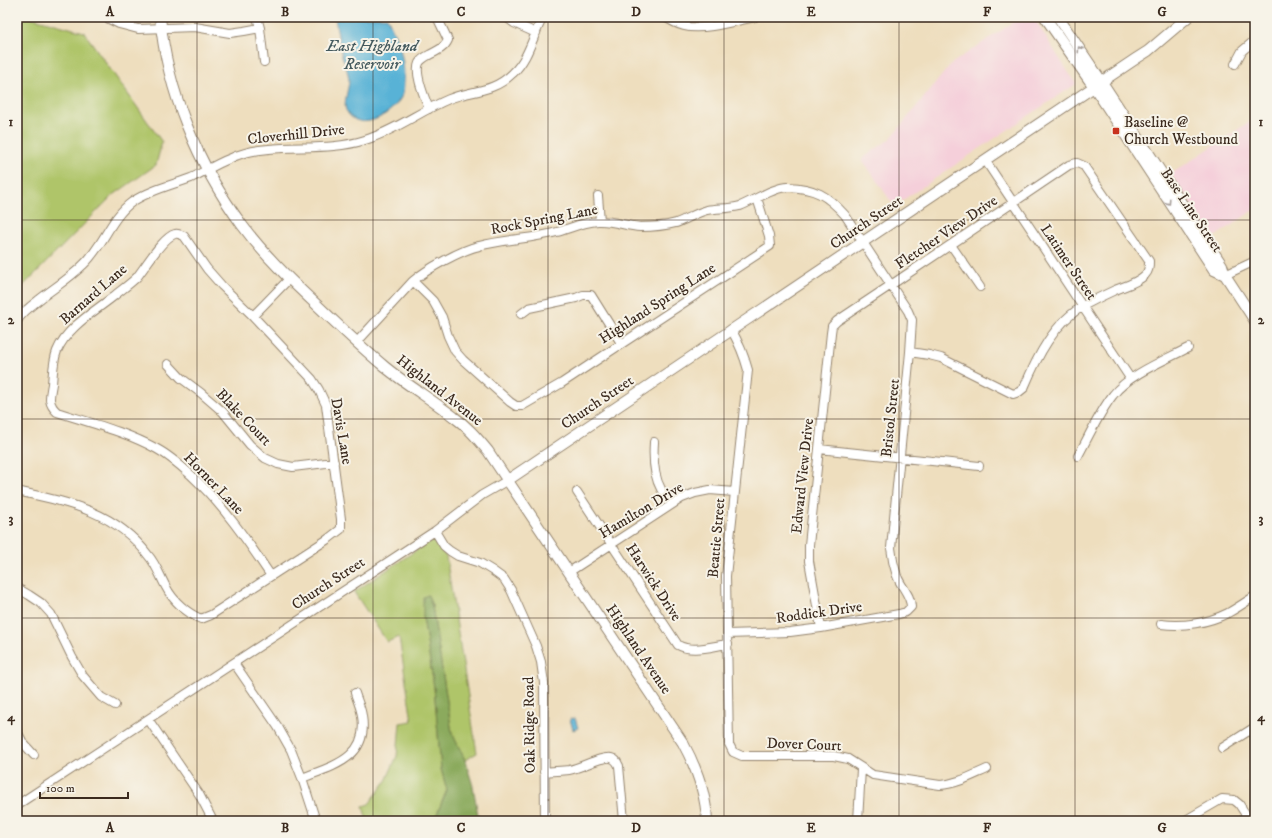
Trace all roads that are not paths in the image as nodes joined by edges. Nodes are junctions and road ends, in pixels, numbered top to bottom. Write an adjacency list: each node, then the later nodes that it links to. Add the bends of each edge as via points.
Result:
1 (105, 17): 13 (street, via 138,29)
2 (160, 17): 13 (main road, Highland Avenue)
3 (257, 17): 12 (street)
4 (437, 17): 19 (street, via 448,40 446,45 423,58 418,72)
5 (506, 17): 14 (street)
6 (543, 17): 14 (street, Cloverhill Drive)
7 (665, 17): 8 (street, via 686,27 701,28)
8 (755, 17)
9 (1045, 17): 18 (main road, Base Line Street)
10 (1058, 17): 18 (main road, Base Line Street, one-way to 10)
11 (1188, 17): 18 (main road, Church Street, via 1148,51)
12 (260, 28): 13 (street, via 230,33 184,26); 16 (street)
13 (162, 29): 22 (main road, Highland Avenue, via 172,84 193,141)
14 (536, 33): 19 (street, Cloverhill Drive, via 524,60 501,83 490,89 455,96)
15 (1255, 40): 17 (street, via 1242,51)
16 (264, 62)
17 (1235, 64)
18 (1098, 84): 20 (main road, Base Line Street); 21 (main road, Church Street); 23 (main road, Base Line Street)
19 (429, 109): 22 (street, Cloverhill Drive, via 397,127 364,140 316,148 254,151 230,158)
20 (1135, 151): 23 (main road, via 1160,180); 31 (main road, Base Line Street, one-way to 31, via 1214,270)
21 (985, 160): 26 (street, Latimer Street); 28 (main road, Church Street)
22 (208, 170): 32 (main road, Highland Avenue, via 242,226); 39 (street, Cloverhill Drive, via 150,192 132,202 120,213 88,261 30,307)
23 (1168, 182): 31 (main road, Base Line Street, via 1222,265)
24 (598, 196): 27 (street)
25 (757, 198): 27 (street, Rock Spring Lane, via 740,206 708,210 676,223 660,226 640,227); 28 (street, Rock Spring Lane, via 785,187 806,188 834,203); 44 (street, Highland Spring Lane, via 770,246)
26 (1014, 203): 29 (street, Fletcher View Drive); 36 (street, Latimer Street); 36 (street, Fletcher View Drive, via 1077,162 1084,166 1149,261 1150,268 1136,281)
27 (600, 221): 33 (street, Rock Spring Lane, via 557,232 478,246 422,273)
28 (862, 242): 34 (street, Bristol Street); 42 (main road, Church Street)
29 (951, 245): 34 (street, Fletcher View Drive); 35 (street)
30 (1255, 261): 31 (street)
31 (1225, 275): 40 (main road, Base Line Street)
32 (289, 279): 38 (street); 43 (main road, Highland Avenue)
33 (413, 281): 43 (street, Rock Spring Lane); 44 (street, Highland Spring Lane, via 433,301 455,350 463,360 516,406 522,406)
34 (891, 286): 41 (street, Fletcher View Drive); 46 (street, Bristol Street, via 912,320)
35 (980, 287)
36 (1082, 306): 46 (street, via 1046,343 1024,388 1013,394 941,358); 48 (street, Latimer Street)
37 (521, 314): 44 (street, via 529,308 591,295)
38 (253, 316): 49 (street, Barnard Lane, via 207,269 184,236 174,234 152,255 136,278 71,329 63,340 53,364); 54 (street, Davis Lane, via 312,379 319,390 326,405)
39 (17, 321)
40 (1255, 321)
41 (832, 326): 51 (street, Edward View Drive)
42 (731, 330): 56 (main road, Church Street); 59 (street, Beattie Street, via 745,357 748,370)
43 (357, 342): 56 (main road, Highland Avenue, via 386,368 470,430)
44 (622, 343)
45 (1188, 348): 48 (street)
46 (910, 352): 53 (street, Bristol Street)
47 (168, 364): 54 (street, Blake Court, via 223,412 250,445 265,458 293,467)
48 (1130, 378): 52 (street, via 1112,394)
49 (51, 407): 64 (street, Horner Lane, via 57,412 133,437 178,463 222,508)
50 (654, 442): 60 (street, via 656,477 660,488)
51 (819, 450): 53 (street); 69 (street, Edward View Drive, via 809,561)
52 (1078, 456)
53 (900, 458): 55 (street); 67 (street, Bristol Street, via 891,548 897,578 911,601)
54 (334, 462): 64 (street, Davis Lane, via 341,529)
55 (979, 466)
56 (508, 480): 61 (street, Church Street, via 482,495); 63 (main road, Highland Avenue)
57 (17, 491): 64 (street, via 63,501 89,510 115,524 138,542 175,599 188,612 202,619)
58 (577, 492): 62 (street, Harwick Drive)
59 (734, 492): 60 (street, Hamilton Drive, via 710,490 682,498); 70 (street, Beattie Street, via 726,576)
60 (672, 504): 62 (street, Hamilton Drive)
61 (435, 532): 72 (street, Church Street); 83 (street, Oak Ridge Road, via 450,552 480,563 504,580 527,625 541,662 544,683)
62 (612, 544): 63 (street, Hamilton Drive); 71 (street, Harwick Drive, via 678,645 691,649)
63 (569, 572): 90 (main road, Highland Avenue, via 683,743 701,786)
64 (271, 576)
65 (17, 588): 74 (street, via 41,603 51,614 82,676 101,697)
66 (1255, 596): 68 (street, via 1210,620 1175,626)
67 (911, 607): 69 (street, Roddick Drive, via 899,614)
68 (1161, 624)
69 (821, 628): 70 (street, Roddick Drive, via 790,632)
70 (727, 634): 71 (street, Beattie Street)
71 (728, 644): 79 (street, Beattie Street, via 729,744)
72 (234, 663): 75 (street, Church Street); 84 (street, via 278,727)
73 (355, 692): 84 (street, via 362,716 363,734 356,751 346,760)
74 (115, 706)
75 (148, 719): 85 (street, Church Street); 86 (street, via 199,794)
76 (1255, 726): 78 (street)
77 (17, 731): 80 (street, via 23,743)
78 (1222, 748)
79 (733, 752): 81 (street, Dover Court, via 742,756 834,756 848,759)
80 (34, 755)
81 (861, 769): 82 (street, Dover Court, via 873,776 950,784); 91 (street)
82 (987, 769)
83 (544, 772): 88 (street, Oak Ridge Road); 89 (street, via 570,770 605,757 613,758 619,766)
84 (302, 778): 87 (street)
85 (17, 805)
86 (210, 820)
87 (316, 821)
88 (545, 821)
89 (624, 821)
90 (707, 821)
91 (858, 821)
92 (1184, 821): 93 (street, via 1222,799 1234,800)
93 (1250, 821)

